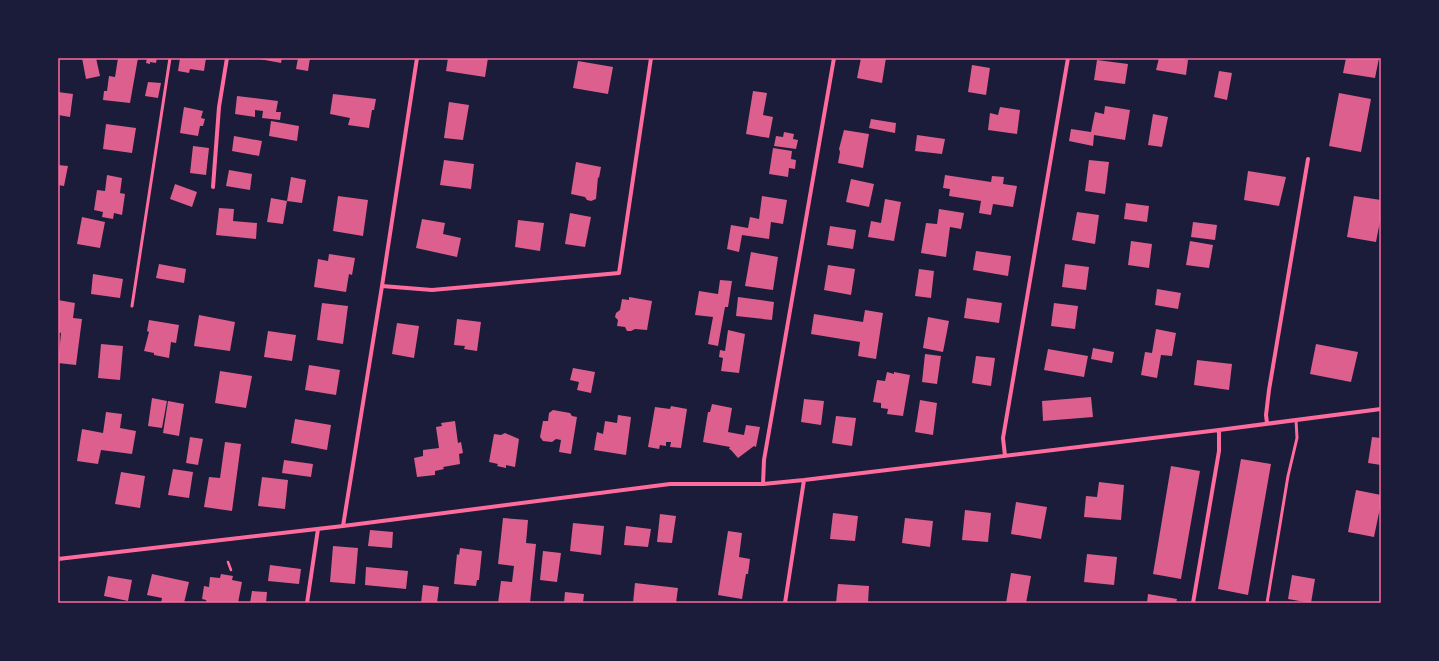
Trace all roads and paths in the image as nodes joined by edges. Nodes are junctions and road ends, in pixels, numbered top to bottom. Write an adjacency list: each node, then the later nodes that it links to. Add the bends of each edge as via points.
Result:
1 (170, 58): 10 (lane)
2 (227, 58): 8 (street, via 219,107)
3 (417, 58): 9 (street)
4 (651, 58): 9 (street, via 619,273 432,290)
5 (834, 58): 17 (street, via 764,460)
6 (1068, 58): 15 (street, via 1003,438)
7 (1308, 159): 13 (street, via 1269,390)
8 (213, 187)
9 (382, 286): 18 (street)
10 (132, 306)
11 (1381, 409): 12 (street)
12 (1296, 420): 13 (street); 26 (lane, via 1297,438 1288,476)
13 (1267, 423): 14 (street)
14 (1219, 430): 15 (street); 25 (street, via 1219,451)
15 (1005, 456): 16 (street)
16 (804, 480): 17 (street); 24 (street)
17 (764, 484): 18 (street, via 670,484)
18 (344, 526): 19 (street)
19 (318, 529): 20 (street); 23 (street)
20 (58, 559)
21 (228, 562): 22 (path)
22 (230, 570)
23 (307, 603)
24 (785, 603)
25 (1193, 603)
26 (1267, 603)

